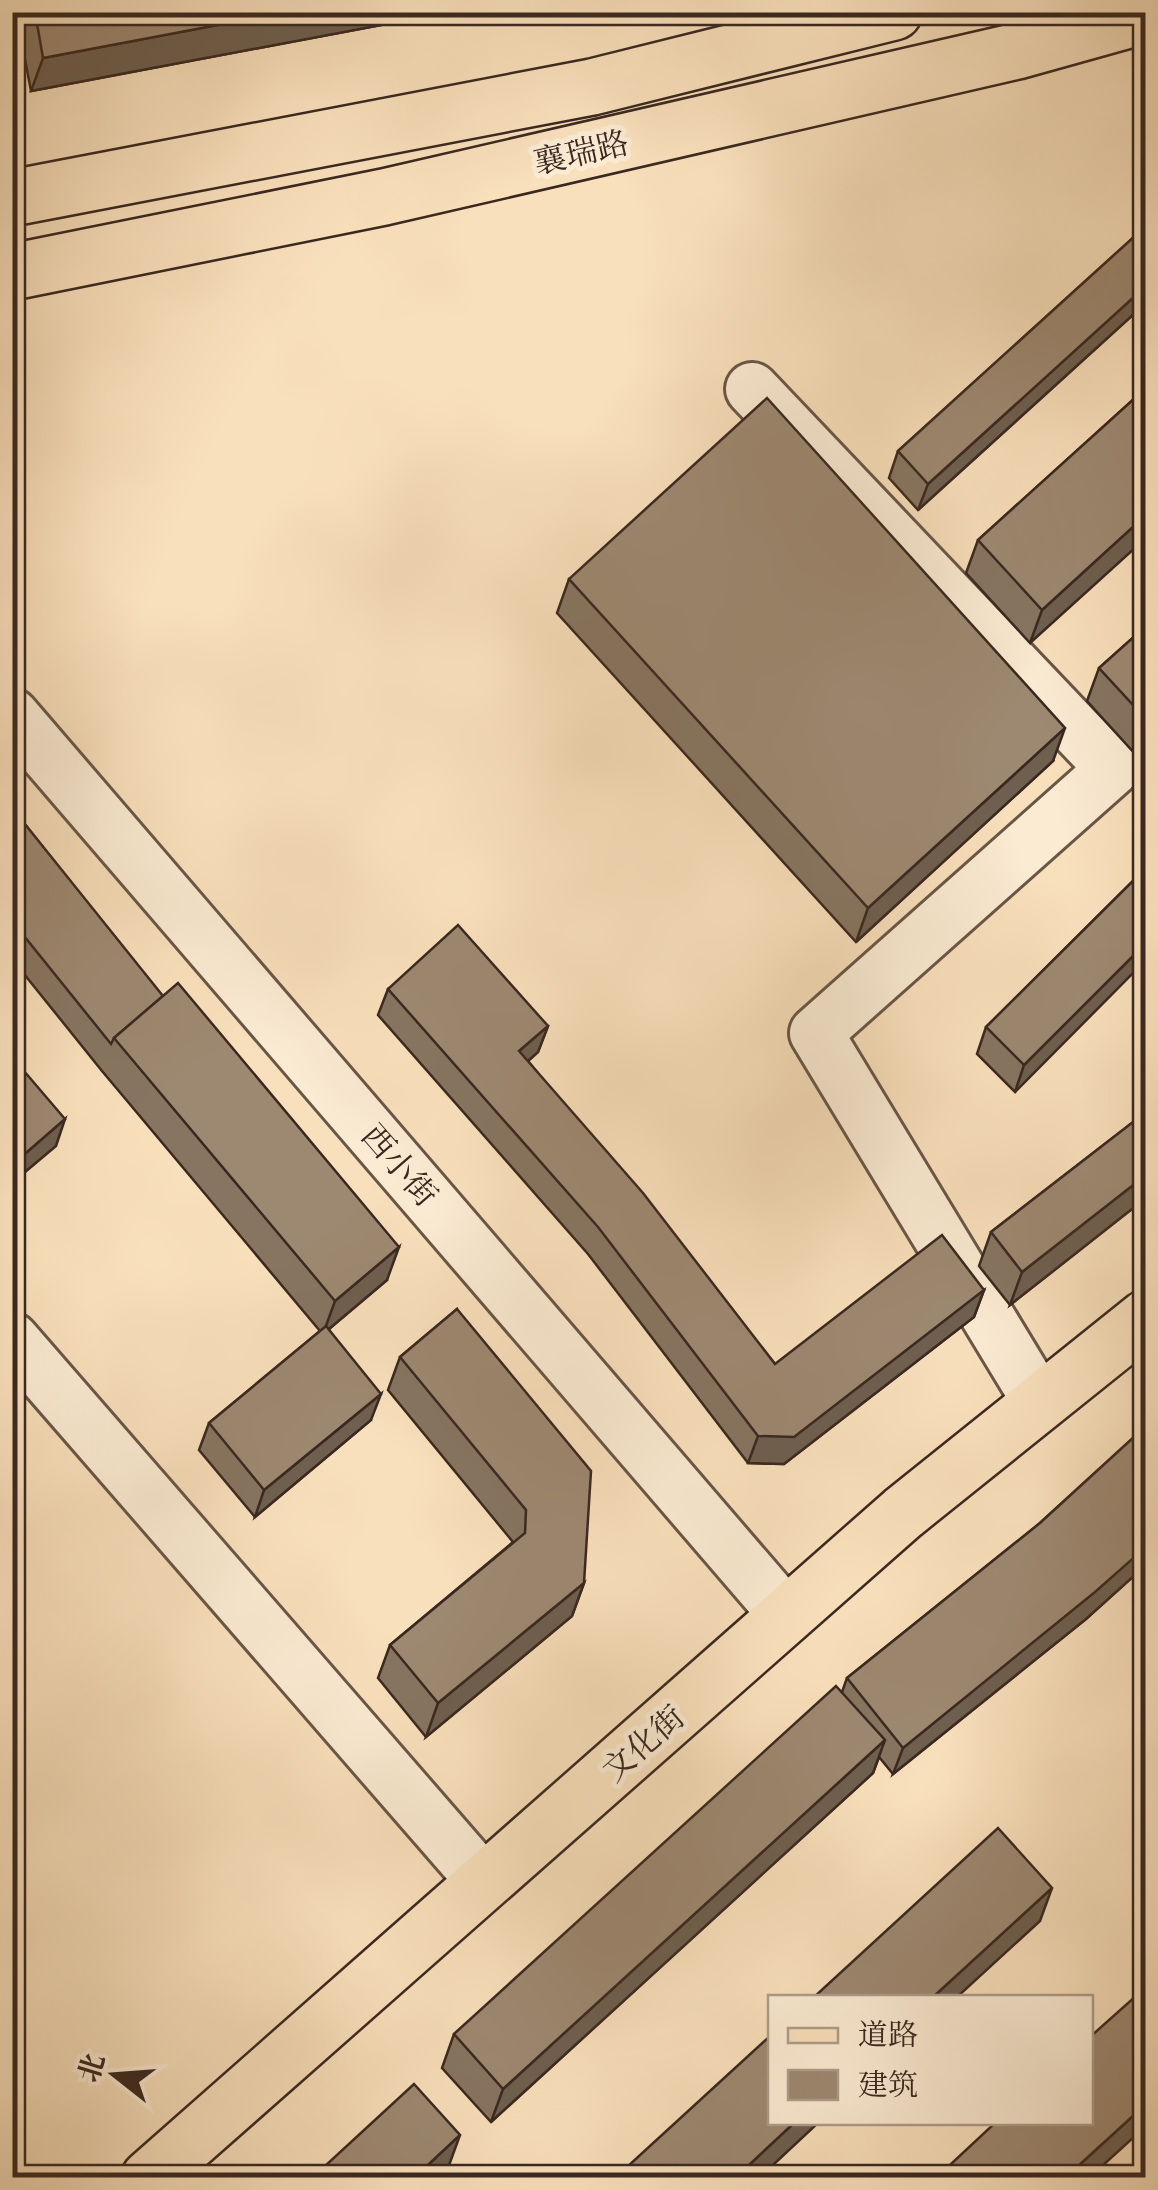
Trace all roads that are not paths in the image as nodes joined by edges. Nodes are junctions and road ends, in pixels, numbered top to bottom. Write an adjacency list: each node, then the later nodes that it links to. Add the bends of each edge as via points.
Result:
1 (894, 12): 3 (main road, 襄瑞路, via 592,86)
2 (1146, 14): 4 (main road, 襄瑞路, via 1017,51 403,192)
3 (12, 198)
4 (12, 272)
5 (752, 388): 9 (street, via 1113,769 816,1033)
6 (12, 715): 10 (street, 西小街)
7 (1146, 1318): 9 (main road, 文化街)
8 (12, 1339): 11 (street)
9 (1040, 1403): 10 (main road, 文化街)
10 (787, 1616): 11 (main road, 文化街)
11 (484, 1882): 12 (main road, 文化街)
12 (149, 2178)

